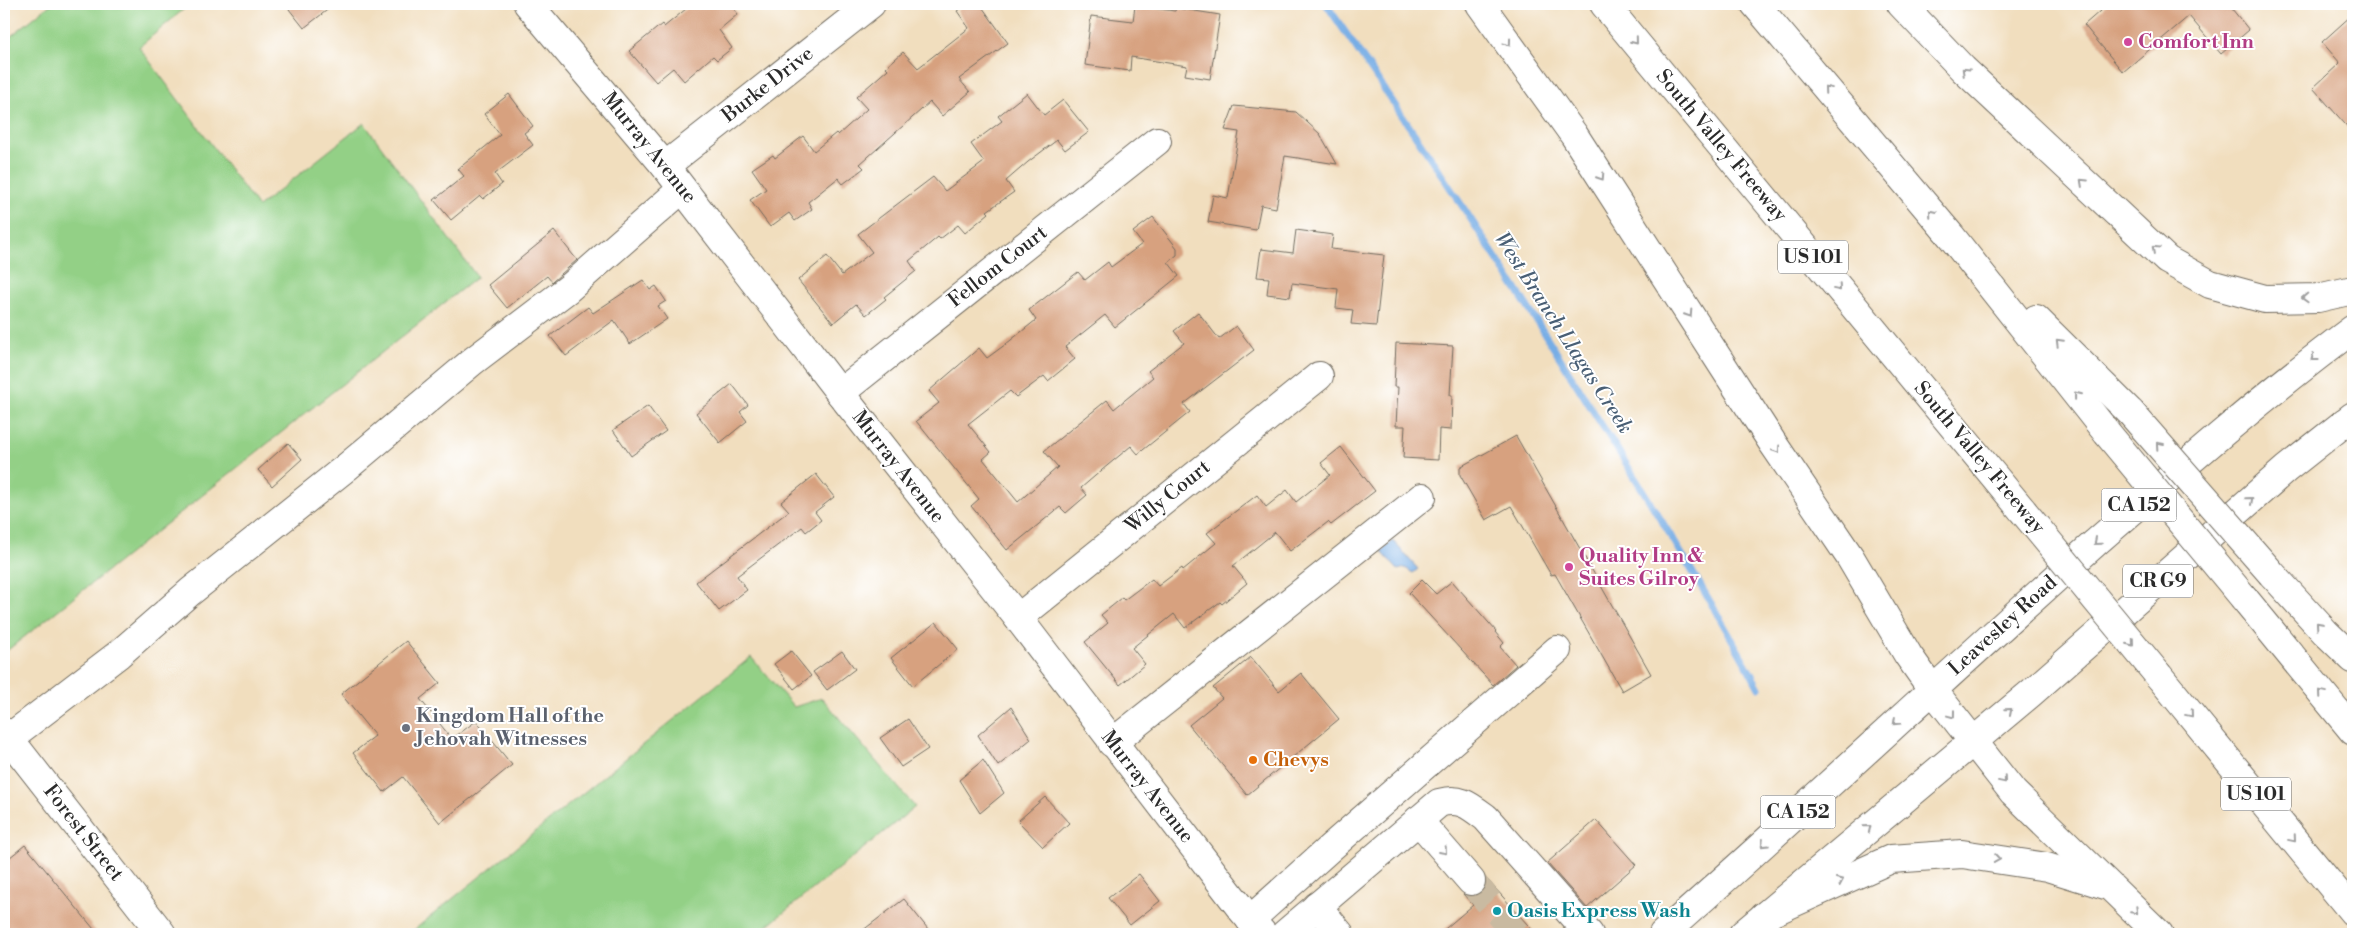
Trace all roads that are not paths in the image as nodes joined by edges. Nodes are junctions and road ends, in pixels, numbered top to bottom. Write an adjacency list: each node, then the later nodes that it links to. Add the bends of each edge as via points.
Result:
1 (528, 4): 8 (main road, Murray Avenue)
2 (871, 4): 8 (main road, Burke Drive)
3 (1480, 4): 20 (main road, one-way to 20, via 1574,135 1850,557)
4 (1604, 4): 29 (main road, South Valley Freeway / US 101, one-way to 29, bridge)
5 (1755, 4): 10 (main road, one-way to 5)
6 (1901, 4): 11 (main road, one-way to 6, via 2318,298 2265,299 2210,284 2167,260 1970,76)
7 (1157, 141): 14 (main road, Fellom Court)
8 (665, 166): 9 (main road, Murray Avenue)
9 (682, 188): 14 (main road, Murray Avenue); 22 (main road, via 568,289 473,361 119,654)
10 (1951, 236): 19 (main road, one-way to 10, bridge, via 2272,574 2131,413); 21 (main road, one-way to 10, bridge, via 2107,433)
11 (2353, 290)
12 (2353, 329): 20 (main road, Leavesley Road / CA 152, one-way to 20, via 2235,421)
13 (1319, 376): 17 (main road, Willy Court)
14 (840, 393): 17 (main road, Murray Avenue)
15 (2351, 419): 23 (main road, CR G9, one-way to 15, via 2266,486)
16 (1422, 497): 24 (main road)
17 (1018, 618): 24 (main road, Murray Avenue)
18 (1557, 650): 31 (main road, via 1330,848)
19 (2353, 660)
20 (1932, 689): 23 (main road, one-way to 23); 36 (main road, Leavesley Road / CA 152, one-way to 36)
21 (2353, 731)
22 (6, 735): 32 (main road, Forest Street)
23 (1972, 742): 27 (main road, one-way to 27, via 2013,792); 30 (main road, CR G9, one-way to 23)
24 (1112, 743): 31 (main road, Murray Avenue)
25 (1418, 820): 26 (main road, one-way to 26); 28 (main road); 35 (main road, via 1439,803 1450,799 1468,804 1486,818)
26 (1471, 881)
27 (2111, 887): 30 (main road, one-way to 27, via 1891,859 1909,857 1962,854 2047,867); 38 (main road, one-way to 38)
28 (1317, 906): 33 (main road); 34 (main road)
29 (2353, 912)
30 (1764, 916): 37 (main road)
31 (1257, 927)
32 (162, 934)
33 (1285, 934)
34 (1340, 934)
35 (1589, 934)
36 (1663, 934)
37 (1744, 934)
38 (2159, 934)

